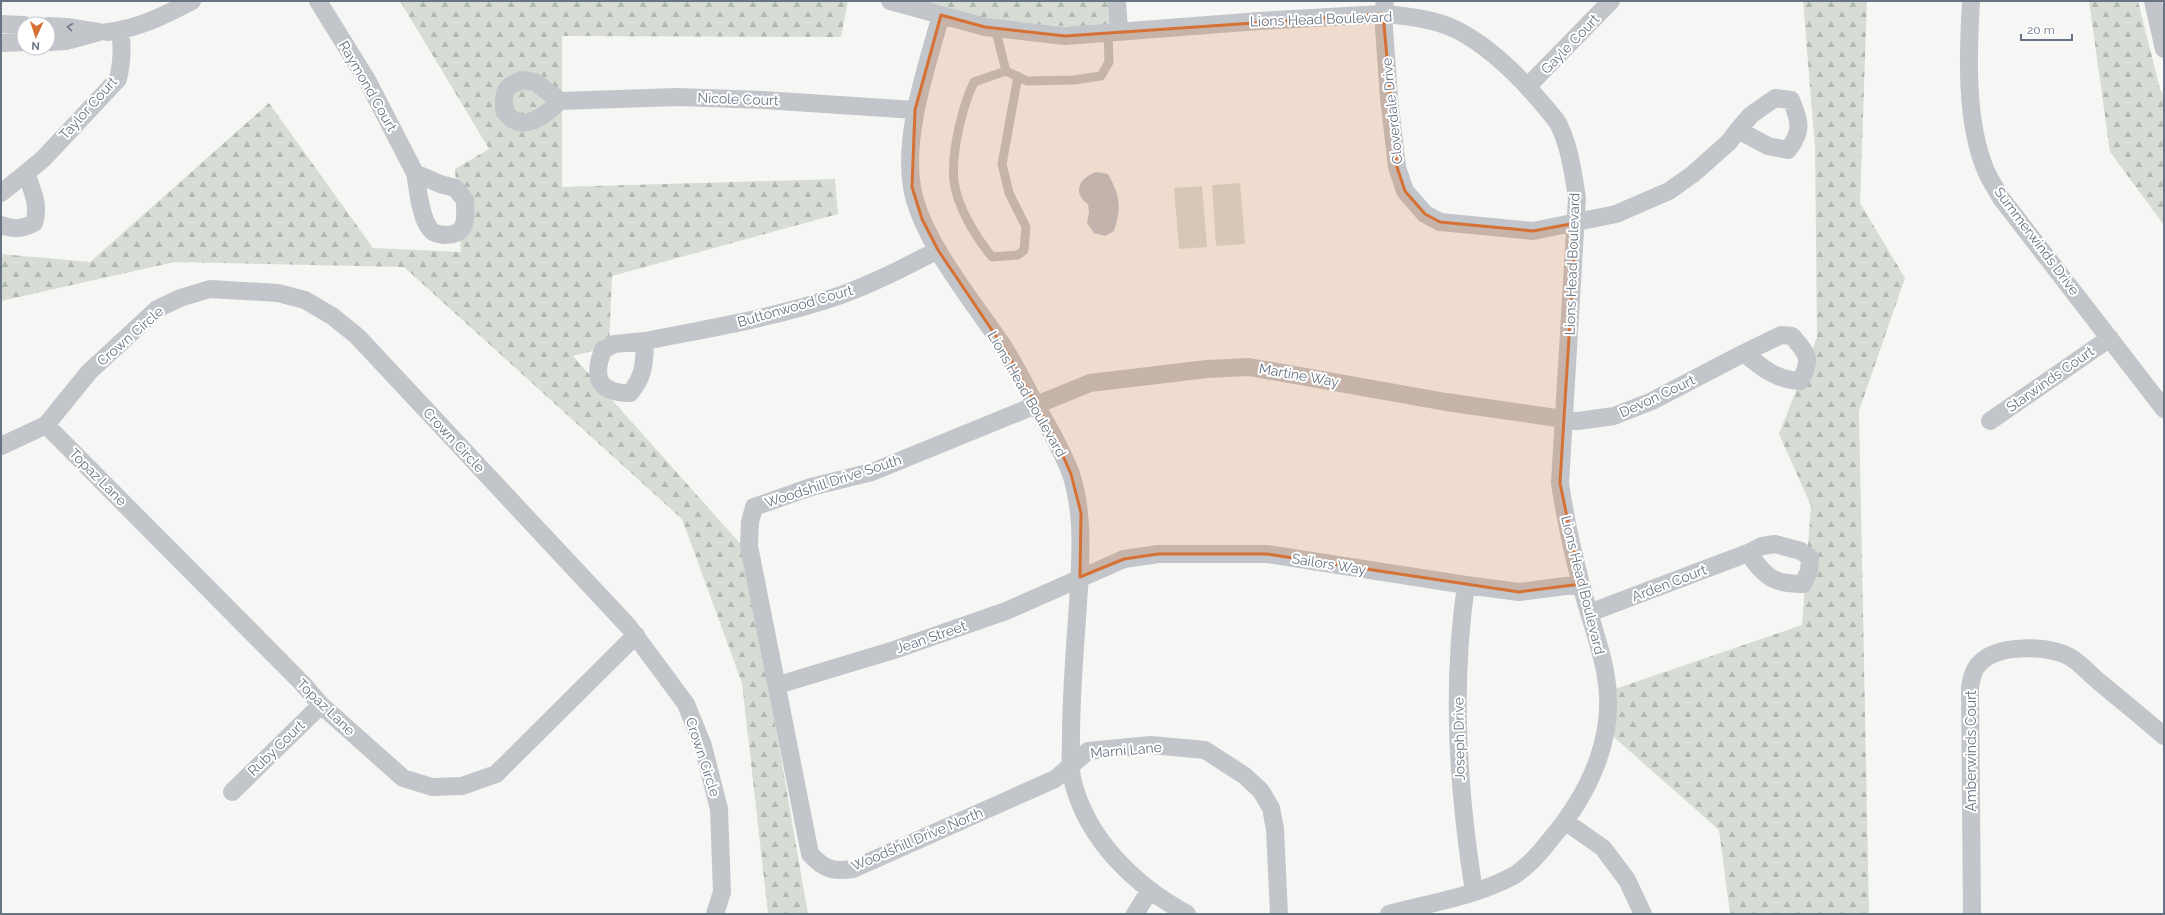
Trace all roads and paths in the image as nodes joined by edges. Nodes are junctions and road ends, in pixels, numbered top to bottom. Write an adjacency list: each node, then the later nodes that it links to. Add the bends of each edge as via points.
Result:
1 (192, 1): 14 (street, via 151,21)
2 (318, 1): 28 (street, Raymond Court, via 367,80)
3 (890, 1): 9 (street, Lions Head Boulevard)
4 (1117, 1): 16 (street)
5 (1612, 1): 23 (street, Gayle Court)
6 (1971, 1): 33 (street, Summerwinds Drive, via 1968,47 1971,96 1976,138 1986,170 2000,198)
7 (2153, 1): 20 (street)
8 (1384, 7): 16 (street, Lions Head Boulevard); 23 (street, Lions Head Boulevard, via 1404,16 1457,30 1485,48); 30 (street, Cloverdale Drive, via 1388,98 1397,167 1405,191 1425,214 1440,222 1532,231)
9 (941, 15): 13 (street, Lions Head Boulevard); 25 (street, Lions Head Boulevard)
10 (1, 24): 11 (street)
11 (16, 25)
12 (56, 26): 15 (street, one-way to 12)
13 (995, 28): 16 (street, Lions Head Boulevard, via 1065,36); 21 (lane)
14 (120, 31): 15 (street); 27 (street, Taylor Court, via 122,46 118,79 43,159)
15 (99, 32): 18 (street)
16 (1113, 32): 22 (lane, via 1110,62 1101,76 1074,80 1027,81)
17 (16, 42): 19 (street)
18 (56, 42)
19 (1, 43)
20 (2164, 49)
21 (1006, 71): 22 (lane); 22 (lane, via 974,82 967,98 956,150 954,181 966,219 982,246 992,257 1018,255 1024,250 1026,240 1026,227 1009,193 1002,164)
22 (1018, 76)
23 (1528, 86): 30 (street, Lions Head Boulevard, via 1559,124 1571,158)
24 (560, 102): 25 (street, Nicole Court, via 677,97)
25 (915, 110): 32 (street, Lions Head Boulevard, via 910,162 912,188 922,219)
26 (1738, 130): 30 (street, Cloverdale Drive, via 1729,142 1693,174 1669,191 1616,214)
27 (26, 173): 29 (street, Taylor Court); 31 (street, via 37,205 34,223 22,229)
28 (415, 173)
29 (1, 193)
30 (1576, 222): 38 (street, Lions Head Boulevard)
31 (1, 225)
32 (938, 250): 34 (street, Buttonwood Court, via 902,269 841,295 762,318); 36 (street, Lions Head Boulevard, via 1004,348)
33 (2110, 338): 37 (street, Summerwinds Drive); 39 (street, Starwinds Court)
34 (645, 341)
35 (1744, 353): 38 (street, Devon Court, via 1652,401 1614,416 1578,421)
36 (1036, 406): 38 (street, Martine Way, via 1090,383 1249,366 1446,402); 43 (street, Lions Head Boulevard, via 1056,440 1071,474 1081,513); 48 (street, Woodshill Drive South, via 872,472 811,487 754,507 750,522 749,546)
37 (2164, 409)
38 (1564, 419): 44 (street, Lions Head Boulevard, via 1560,483 1566,524)
39 (1990, 421)
40 (46, 425): 41 (street, Crown Circle); 47 (street, Crown Circle, via 89,372 157,309 180,298 210,289 278,292 305,300 332,316 357,336); 49 (street, Topaz Lane, via 302,683)
41 (1, 446)
42 (1748, 553): 46 (street, Arden Court)
43 (1080, 577): 45 (street, Sailors Way, via 1124,559 1158,554 1267,554); 48 (street, Jean Street, via 1006,611 894,650); 51 (street, Lions Head Boulevard, via 1071,716)
44 (1581, 584): 45 (street, Sailors Way, via 1519,592); 46 (street, Lions Head Boulevard)
45 (1466, 585): 55 (street, Joseph Drive, via 1461,617 1458,766 1463,825)
46 (1589, 613): 53 (street, Lions Head Boulevard, via 1605,671 1609,706 1607,726 1596,765 1583,795)
47 (636, 635): 49 (street, Topaz Lane, via 496,774 462,786 432,787 403,778); 57 (street, Crown Circle, via 686,704 703,746 719,809 722,892)
48 (778, 685): 51 (street, Woodshill Drive North, via 810,854 821,866 840,871 853,870 1055,779)
49 (320, 705): 52 (street, Ruby Court)
50 (2164, 736): 63 (street, Amberwinds Court, via 2070,657 2044,649 2025,648 2005,650 1979,663 1970,688)
51 (1071, 765): 54 (street, Lions Head Boulevard, via 1072,781 1083,813 1096,836 1121,865); 60 (street, Marni Lane, via 1088,751 1151,745 1205,750 1245,776 1262,791 1271,808 1276,829)
52 (232, 792)
53 (1566, 822): 55 (street, Lions Head Boulevard, via 1535,858 1514,875); 62 (street, via 1603,848 1627,880)
54 (1150, 890): 58 (street); 59 (street, Lions Head Boulevard)
55 (1474, 892): 56 (street, Lions Head Boulevard)
56 (1452, 906): 61 (street, Lions Head Boulevard)
57 (715, 914)
58 (1135, 914)
59 (1187, 914)
60 (1279, 914)
61 (1390, 914)
62 (1644, 914)
63 (1972, 914)

